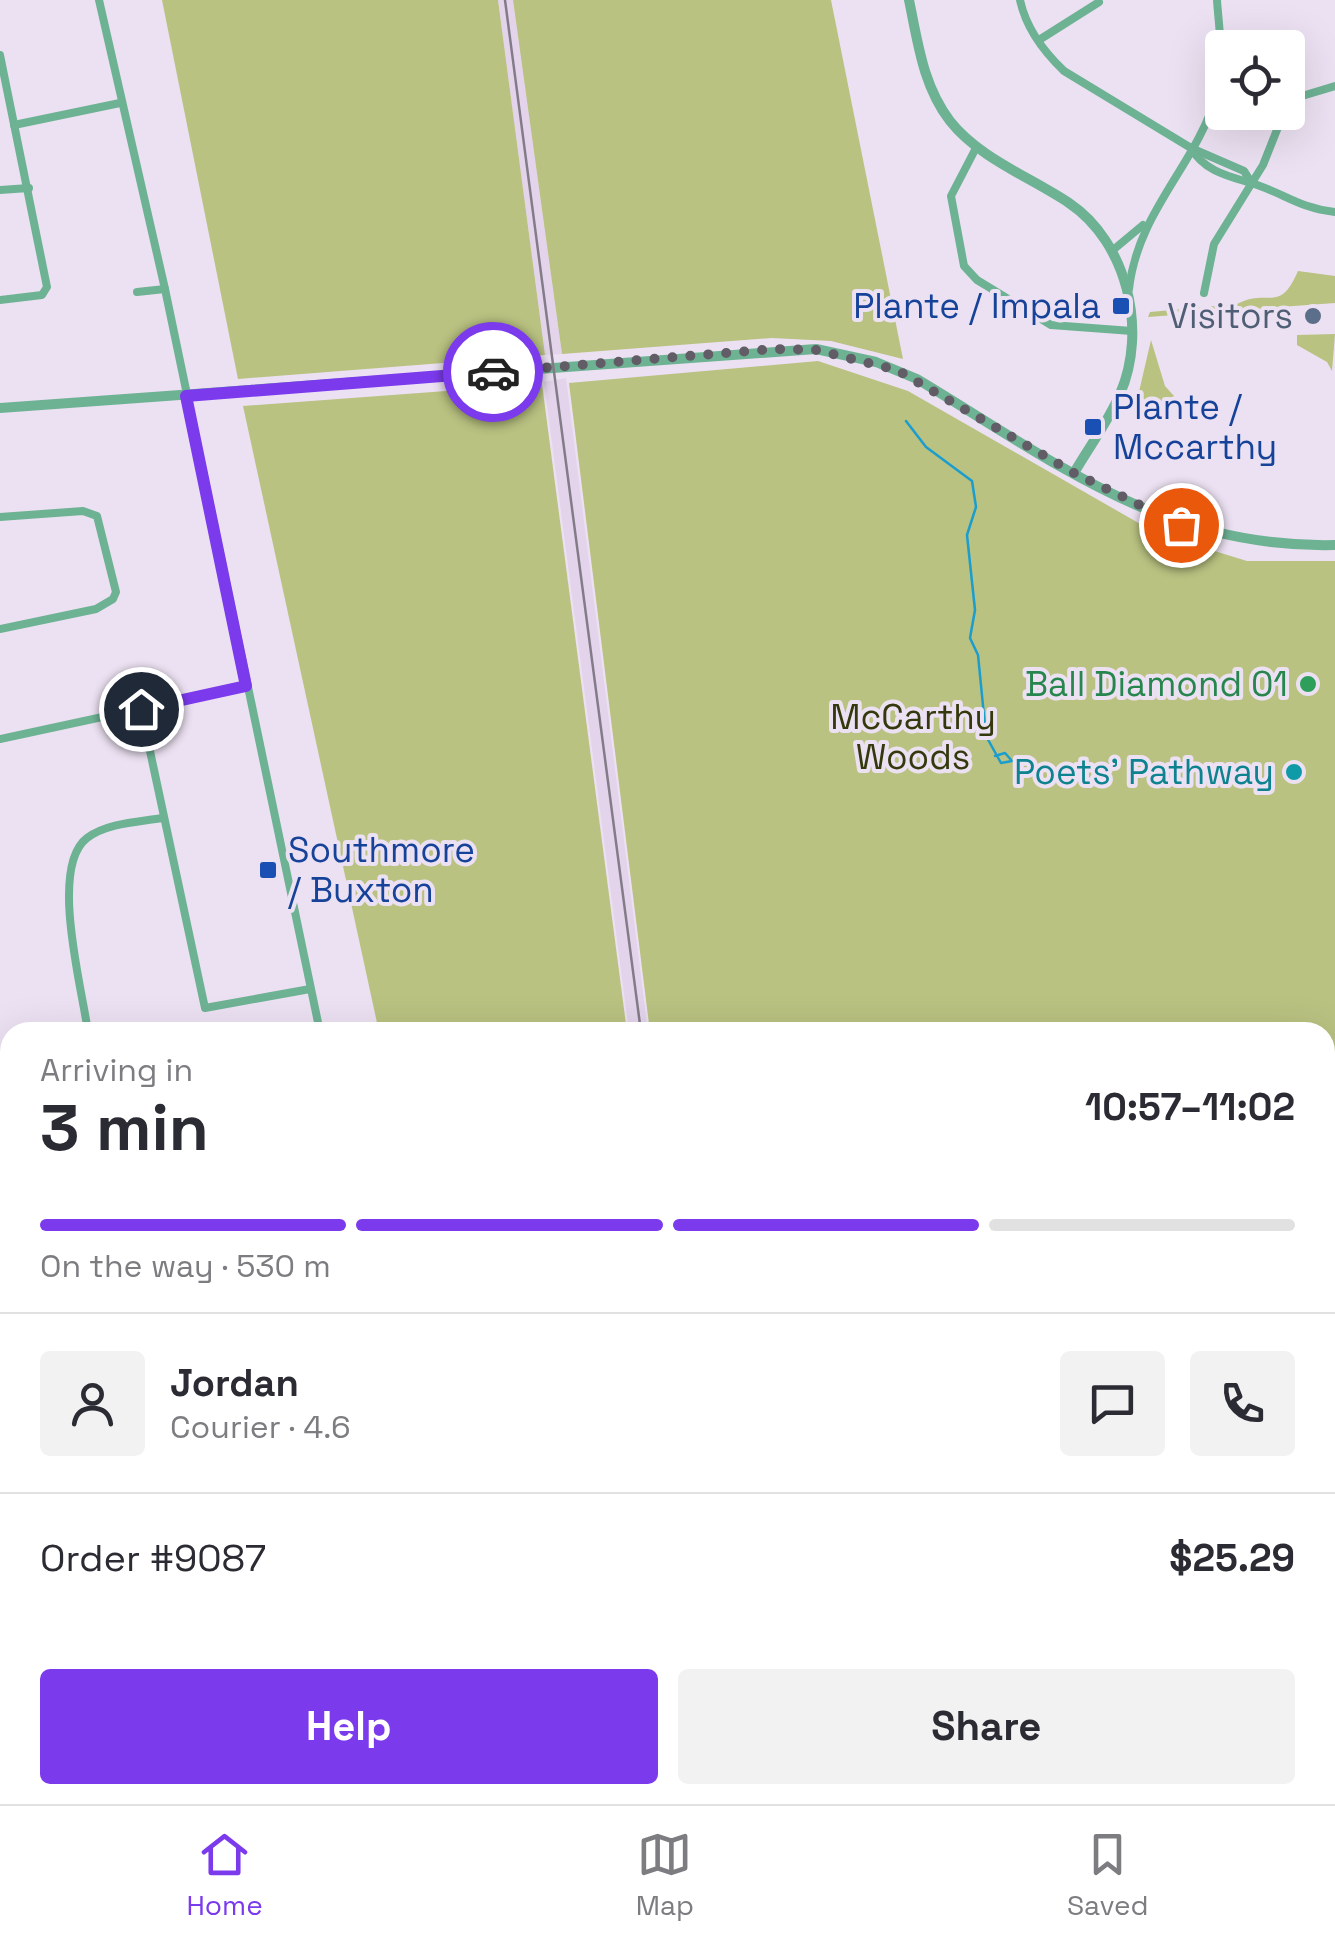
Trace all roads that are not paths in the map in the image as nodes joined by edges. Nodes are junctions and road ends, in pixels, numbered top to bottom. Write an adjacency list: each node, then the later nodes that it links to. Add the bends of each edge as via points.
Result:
1 (99, 0): 10 (street)
2 (909, 0): 13 (street, via 927,84 948,119)
3 (1020, 0): 6 (street)
4 (1217, 0): 14 (street, via 1218,90)
5 (1099, 2): 6 (street)
6 (1038, 40): 14 (street, via 1064,71)
7 (0, 54): 11 (street)
8 (1335, 86): 9 (street)
9 (1305, 95)
10 (120, 103): 11 (street); 21 (street)
11 (14, 125): 16 (street)
12 (1278, 130): 15 (street)
13 (977, 146): 20 (street, via 1074,206); 26 (street, via 952,196 964,266 1051,325)
14 (1191, 148): 15 (street, via 1244,171); 19 (street)
15 (1251, 182): 18 (street, via 1293,204); 23 (street, via 1214,244)
16 (29, 188): 17 (street); 25 (street, via 47,286 42,294)
17 (0, 190)
18 (1335, 212)
19 (1146, 222): 20 (street); 24 (street)
20 (1113, 250): 24 (street)
21 (165, 289): 22 (street); 27 (street)
22 (136, 292)
23 (1204, 293)
24 (1128, 296): 26 (street)
25 (0, 300)
26 (1132, 330): 29 (street, via 1122,391)
27 (186, 396): 28 (street); 29 (street, via 816,350 897,370); 33 (street)
28 (0, 408)
29 (1074, 473): 31 (street, via 1156,516 1206,533 1287,546)
30 (0, 517): 32 (street, via 83,511 97,516 116,592 96,609)
31 (1335, 544)
32 (0, 629)
33 (246, 686): 34 (street); 37 (street)
34 (141, 709): 35 (street); 36 (street)
35 (0, 739)
36 (162, 818): 37 (street, via 205,1008); 38 (street, via 106,829 73,853 67,894)
37 (310, 989): 39 (street)
38 (86, 1022)
39 (318, 1022)

